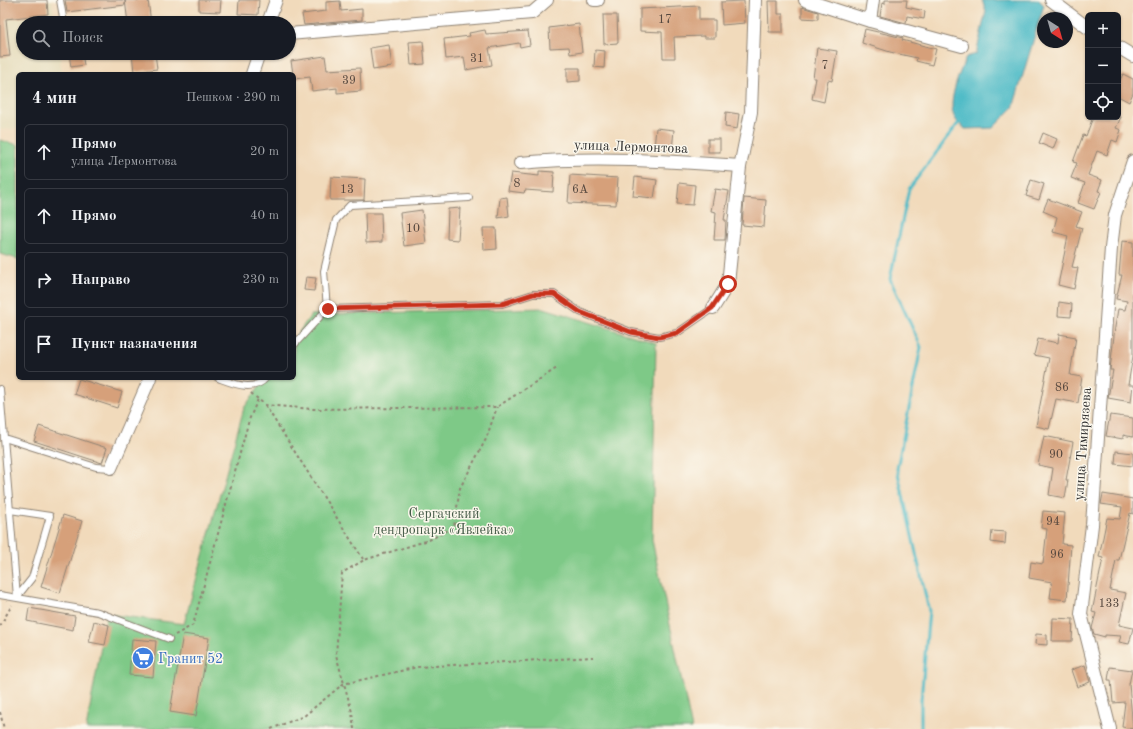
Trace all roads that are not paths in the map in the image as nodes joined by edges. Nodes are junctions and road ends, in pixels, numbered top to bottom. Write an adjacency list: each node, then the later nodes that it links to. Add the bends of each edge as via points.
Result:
1 (60, 0): 10 (lane)
2 (276, 0): 11 (street)
3 (547, 0): 14 (street, via 532,13)
4 (594, 0): 5 (street)
5 (598, 0)
6 (755, 0): 22 (street, via 750,112)
7 (805, 0): 12 (street)
8 (873, 0): 12 (street)
9 (1051, 0): 13 (street)
10 (63, 16)
11 (270, 16)
12 (870, 21): 15 (street)
13 (1085, 26)
14 (296, 33)
15 (962, 46)
16 (1120, 48): 17 (street)
17 (1133, 56)
18 (257, 60): 19 (street)
19 (253, 72)
20 (1133, 161): 37 (street, улица Тимирязева, via 1115,215 1111,248 1092,518 1081,614)
21 (520, 163): 22 (street, улица Лермонтова, via 560,159 640,160)
22 (740, 166): 24 (street, via 728,284)
23 (469, 198): 25 (lane, via 350,205 336,220 324,271)
24 (712, 308): 25 (lane, via 677,333 659,337 631,332 580,312 554,294 533,294 502,304)
25 (328, 309): 26 (lane)
26 (296, 343)
27 (149, 380): 32 (street)
28 (224, 380): 29 (lane, via 244,387)
29 (264, 380)
30 (0, 389): 31 (lane)
31 (4, 438): 32 (lane, via 96,468); 33 (lane)
32 (111, 468)
33 (10, 510): 35 (lane); 35 (lane, via 50,516 32,578)
34 (0, 595): 35 (lane)
35 (17, 597): 36 (lane, via 98,612)
36 (169, 638)
37 (1110, 729)

